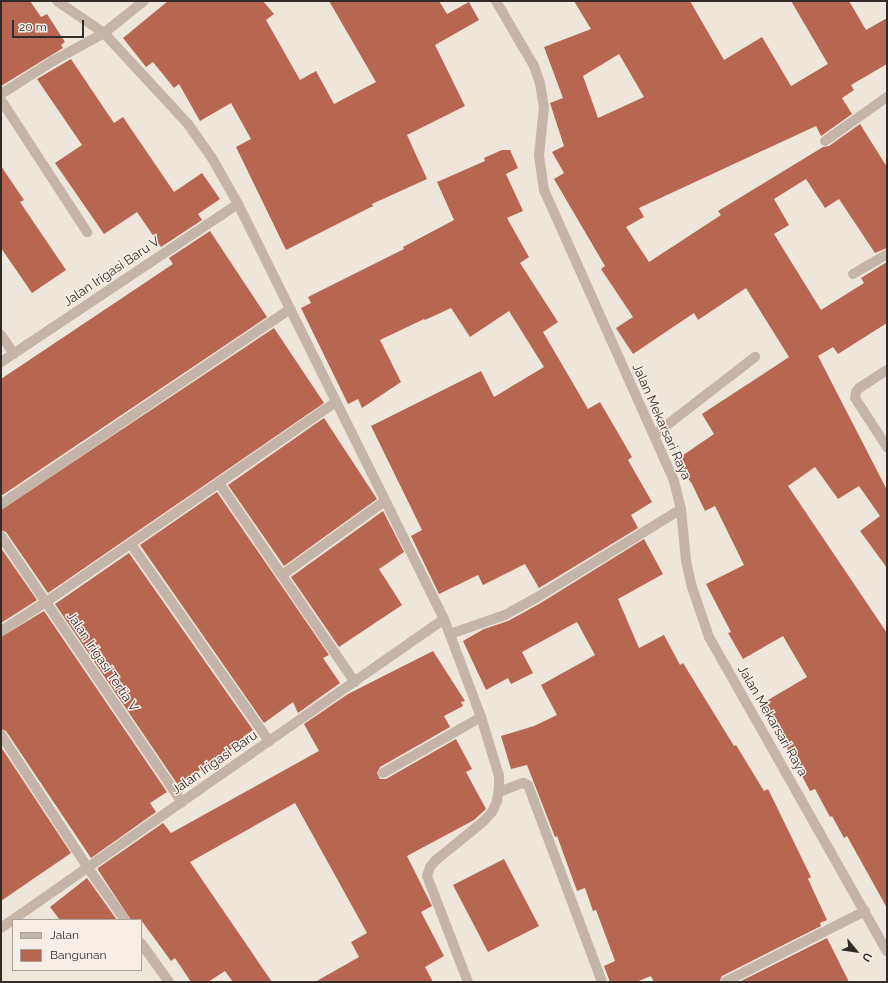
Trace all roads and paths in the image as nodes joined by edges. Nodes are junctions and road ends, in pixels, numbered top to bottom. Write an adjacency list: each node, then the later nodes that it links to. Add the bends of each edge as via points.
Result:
1 (57, 1): 4 (street)
2 (144, 1): 4 (street)
3 (496, 1): 20 (street, Jalan Mekarsari Raya, via 534,66 540,84 544,107 540,155 544,190)
4 (104, 33): 5 (street); 9 (street, via 188,124 212,158)
5 (1, 94)
6 (887, 97): 8 (street)
7 (1, 100): 10 (street)
8 (825, 141)
9 (238, 204): 13 (street); 15 (street, Jalan Irigasi Baru V)
10 (87, 232)
11 (887, 254): 12 (street)
12 (853, 274)
13 (290, 309): 19 (street); 24 (street)
14 (1, 336): 15 (street)
15 (14, 354): 17 (street, Jalan Irigasi Baru V)
16 (755, 357): 20 (street)
17 (1, 362)
18 (887, 370): 21 (street, via 859,388 855,398)
19 (335, 403): 22 (street); 23 (street)
20 (654, 434): 25 (street, Jalan Mekarsari Raya, via 674,481)
21 (887, 447)
22 (219, 483): 27 (street); 28 (street)
23 (385, 501): 28 (street); 30 (street)
24 (1, 504)
25 (681, 509): 32 (street, via 505,615); 41 (street, Jalan Mekarsari Raya, via 689,574 697,606 709,637)
26 (1, 536): 29 (street, Jalan Irigasi Tertia V)
27 (131, 544): 29 (street); 36 (street)
28 (282, 575): 33 (street)
29 (46, 602): 31 (street); 39 (street, Jalan Irigasi Tertia V)
30 (444, 619): 32 (street); 33 (street, Jalan Irigasi Baru)
31 (1, 631)
32 (450, 634): 34 (street)
33 (355, 682): 36 (street, Jalan Irigasi Baru)
34 (481, 717): 37 (street); 38 (street, via 498,776)
35 (1, 734): 40 (street)
36 (269, 741): 39 (street, Jalan Irigasi Baru)
37 (382, 772)
38 (499, 792): 49 (street, via 492,812 436,860 427,876); 50 (street, via 524,783 528,785)
39 (182, 802): 40 (street, Jalan Irigasi Baru)
40 (88, 868): 42 (street, Jalan Irigasi Baru); 43 (street)
41 (865, 911): 47 (street, Jalan Mekarsari Raya); 51 (street)
42 (14, 919)
43 (124, 919)
44 (12, 920): 45 (street, Jalan Irigasi Baru)
45 (1, 928)
46 (142, 944): 48 (street)
47 (887, 951)
48 (169, 982)
49 (468, 982)
50 (602, 982)
51 (725, 982)

